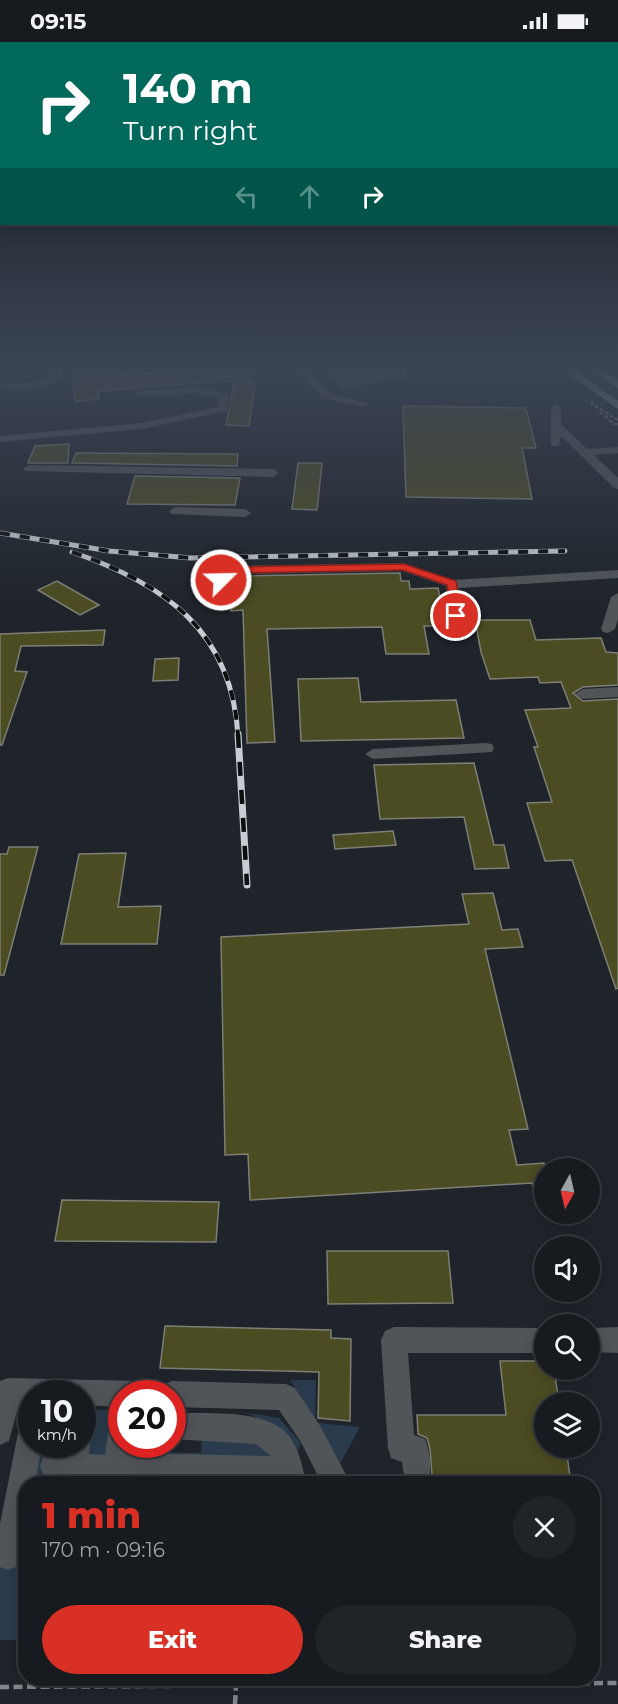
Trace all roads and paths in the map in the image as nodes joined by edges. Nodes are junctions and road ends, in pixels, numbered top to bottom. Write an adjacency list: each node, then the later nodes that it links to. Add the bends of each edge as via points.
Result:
1 (581, 447): 3 (lane)
2 (618, 450): 3 (lane)
3 (587, 452): 6 (lane)
4 (29, 469): 5 (lane)
5 (273, 473)
6 (618, 485)
7 (175, 511): 8 (lane)
8 (245, 513)
9 (618, 574): 10 (lane)
10 (452, 584): 11 (lane, via 404,567 230,570); 14 (lane)
11 (212, 591)
12 (618, 597): 13 (lane)
13 (608, 629)
14 (458, 632)
15 (618, 692): 16 (lane)
16 (583, 694)
17 (486, 748): 18 (lane)
18 (373, 754)
19 (534, 1340): 34 (lane, via 394,1340 401,1448 415,1449)
20 (600, 1340): 21 (lane)
21 (618, 1340)
22 (18, 1391): 25 (lane, via 8,1391)
23 (186, 1394): 33 (lane, via 286,1397)
24 (186, 1426): 32 (lane, via 257,1429 268,1434 280,1446)
25 (0, 1432)
26 (26, 1458): 29 (lane)
27 (117, 1458): 31 (lane)
28 (68, 1459): 30 (lane, via 103,1468)
29 (22, 1476)
30 (112, 1476)
31 (114, 1476)
32 (291, 1476)
33 (333, 1476)
34 (417, 1476)
35 (18, 1496): 36 (lane)
36 (14, 1516): 37 (lane)
37 (8, 1556)
38 (600, 1683): 39 (path)
39 (618, 1683)
40 (118, 1686): 42 (path)
41 (236, 1686): 43 (path)
42 (0, 1687)
43 (235, 1704)

